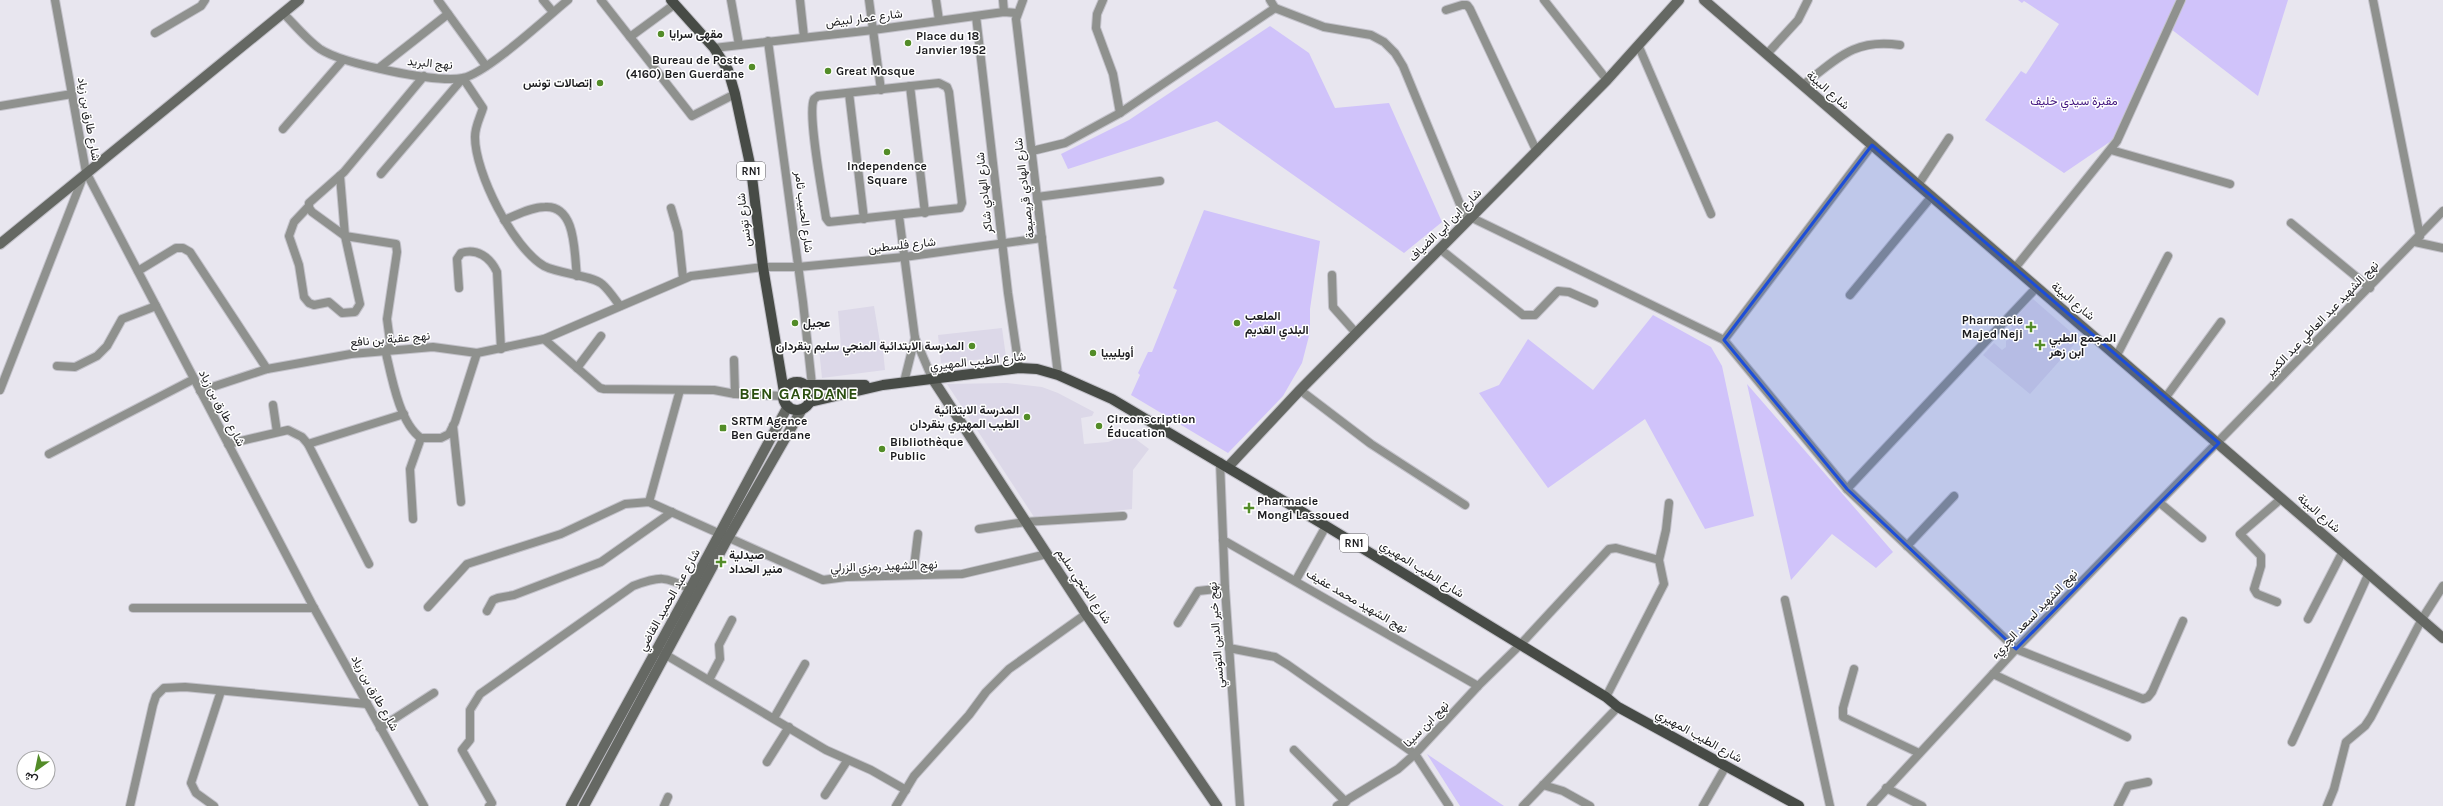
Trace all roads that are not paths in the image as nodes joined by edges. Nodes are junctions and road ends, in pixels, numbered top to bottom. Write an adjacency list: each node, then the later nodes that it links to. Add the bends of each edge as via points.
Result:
1 (55, 0): 52 (street, شارع طارق بن زياد)
2 (205, 0): 33 (street, via 201,6)
3 (438, 0): 28 (street)
4 (543, 0): 25 (street)
5 (568, 0): 25 (street, نهج البريد)
6 (601, 0): 34 (street)
7 (731, 0): 37 (street)
8 (800, 0): 35 (street)
9 (869, 0): 32 (street)
10 (936, 0): 31 (street)
11 (1003, 0): 26 (street)
12 (1023, 0): 29 (street)
13 (1103, 0): 55 (street, via 1097,14 1096,28 1113,74)
14 (1270, 0): 23 (street)
15 (1544, 0): 47 (street)
16 (1679, 0): 39 (street, شارع ابن ابي الضياف)
17 (1704, 0): 41 (street, شارع البيئة)
18 (1808, 0): 41 (street, via 1798,20)
19 (2181, 0): 59 (street, via 2122,133)
20 (2373, 0): 82 (street)
21 (297, 1): 27 (street)
22 (673, 2): 34 (street); 40 (main road, شارع تونس / RN1)
23 (1274, 8): 55 (street); 76 (street, via 1324,27 1372,35 1395,53 1403,66 1460,208)
24 (1446, 10): 61 (street, via 1467,5)
25 (553, 12): 43 (street, نهج البريد)
26 (1004, 12): 29 (street, شارع عمار لبيض); 30 (street, شارع عمار لبيض)
27 (283, 13): 42 (street, نهج البريد, via 320,49); 62 (street)
28 (448, 14): 43 (street); 44 (street)
29 (1016, 14): 60 (street, شارع الهادي قريصيعة)
30 (976, 16): 31 (street, شارع عمار لبيض); 84 (street, شارع الهادي شاكر)
31 (939, 20): 32 (street, شارع عمار لبيض)
32 (873, 30): 35 (street, شارع عمار لبيض); 50 (street)
33 (155, 33)
34 (630, 37): 53 (street, via 692,116)
35 (804, 37): 36 (street, شارع عمار لبيض)
36 (768, 41): 37 (street, شارع عمار لبيض); 90 (street, شارع الحبيب ثامر)
37 (739, 45): 40 (street, شارع عمار لبيض)
38 (1900, 45): 48 (street, via 1880,42 1853,49)
39 (1639, 47): 47 (street, شارع ابن ابي الضياف); 74 (street)
40 (714, 48): 53 (main road, شارع تونس / RN1, via 728,70)
41 (1767, 54): 48 (street, شارع البيئة)
42 (343, 60): 44 (street, نهج البريد); 56 (street)
43 (486, 66): 46 (street, نهج البريد)
44 (379, 68): 45 (street, نهج البريد)
45 (424, 76): 46 (street, نهج البريد); 64 (street)
46 (463, 78): 63 (street); 78 (street, via 484,108 478,119 475,138 482,170)
47 (1607, 80): 61 (street, شارع ابن ابي الضياف)
48 (1803, 85): 58 (street, شارع البيئة)
49 (910, 86): 50 (street); 73 (street); 73 (street, via 944,84 949,92 951,106 961,206 957,210)
50 (882, 90): 51 (street)
51 (849, 93): 77 (street); 77 (street, via 818,96 814,99 814,132 827,220 832,223)
52 (72, 94): 54 (street); 62 (street, شارع طارق بن زياد)
53 (735, 94): 89 (main road, شارع تونس / RN1, via 751,169)
54 (0, 106)
55 (1120, 113): 60 (street, via 1065,143)
56 (283, 129)
57 (1949, 138): 67 (street)
58 (1872, 145): 67 (street, شارع البيئة); 108 (street)
59 (2111, 150): 66 (street); 91 (street)
60 (1032, 151): 69 (street, شارع الهادي قريصيعة)
61 (1537, 152): 76 (street, شارع ابن ابي الضياف)
62 (85, 173): 83 (street); 92 (street, شارع طارق بن زياد); 126 (street)
63 (381, 174)
64 (340, 176): 70 (street, via 309,203); 80 (street)
65 (1160, 181): 69 (street)
66 (2230, 184)
67 (1918, 185): 68 (street, شارع البيئة)
68 (1932, 196): 91 (street, شارع البيئة); 99 (street)
69 (1037, 197): 81 (street, شارع الهادي قريصيعة)
70 (309, 206): 80 (street, via 312,212); 80 (street, via 294,222 289,236 299,265 304,296 309,303 314,305 329,302 346,314 355,312 360,304)
71 (671, 208): 95 (street, via 678,232)
72 (2443, 211): 82 (street, نهج الشهيد عبد العاطي عبد الكبير)
73 (925, 213): 75 (street)
74 (1711, 214)
75 (899, 216): 77 (street); 88 (street)
76 (1470, 218): 86 (street, شارع ابن ابي الضياف); 108 (street)
77 (864, 219)
78 (504, 220): 94 (street, via 527,253 545,266); 94 (street, via 536,208 547,206 558,210 571,228)
79 (2290, 223): 98 (street)
80 (345, 236): 109 (street, via 396,244 398,250 387,319)
81 (1042, 238): 84 (street, شارع فلسطين); 119 (street, شارع الهادي قريصيعة)
82 (2418, 239): 85 (street); 98 (street, نهج الشهيد عبد العاطي عبد الكبير)
83 (0, 244)
84 (1002, 244): 88 (street, شارع فلسطين); 117 (street, شارع الهادي شاكر)
85 (2443, 248)
86 (1440, 249): 100 (street, via 1523,316 1535,315 1558,291 1569,292); 104 (street, شارع ابن ابي الضياف)
87 (2168, 256): 112 (street)
88 (904, 257): 90 (street, شارع فلسطين); 106 (street)
89 (763, 267): 90 (street, شارع فلسطين); 95 (street, نهج عقبة بن نافع); 114 (main road, شارع تونس / RN1)
90 (798, 267): 124 (street, شارع الحبيب ثامر)
91 (2015, 268): 96 (street, شارع البيئة)
92 (138, 271): 101 (street, شارع طارق بن زياد); 118 (street, via 176,248 190,252)
93 (1332, 275): 104 (street, via 1333,307)
94 (577, 276): 102 (street, via 598,281)
95 (683, 278): 102 (street, نهج عقبة بن نافع)
96 (2037, 287): 112 (street, شارع البيئة); 145 (street)
97 (459, 288): 110 (street, via 457,258 461,253 468,251 485,255 493,263 497,272)
98 (2370, 288): 140 (street, نهج الشهيد عبد العاطي عبد الكبير)
99 (1850, 295)
100 (1594, 303)
101 (156, 306): 115 (street, via 122,319 107,346 97,356 75,367); 121 (street, شارع طارق بن زياد)
102 (620, 306): 107 (street, نهج عقبة بن نافع)
103 (2221, 322): 132 (street)
104 (1356, 333): 128 (street, شارع ابن ابي الضياف)
105 (602, 336): 116 (street)
106 (915, 338): 120 (street); 122 (street)
107 (544, 339): 110 (street, نهج عقبة بن نافع); 116 (street)
108 (1724, 340): 145 (street)
109 (388, 349): 111 (street, نهج عقبة بن نافع, via 433,347); 118 (street, نهج عقبة بن نافع); 136 (street, via 397,397)
110 (501, 349): 111 (street, نهج عقبة بن نافع)
111 (477, 353): 137 (street)
112 (2117, 355): 132 (street, شارع البيئة)
113 (734, 360): 130 (street)
114 (778, 363): 123 (main road, RN1); 131 (main road, RN1)
115 (57, 366)
116 (577, 368): 127 (street, via 604,389)
117 (1018, 368): 119 (main road, شارع الطيب المهيري / RN1, via 1037,369); 120 (main road, شارع الطيب المهيري / RN1)
118 (267, 369): 129 (street, نهج عقبة بن نافع)
119 (1058, 375): 144 (main road, شارع الطيب المهيري / RN1, via 1112,399)
120 (932, 378): 122 (main road, شارع الطيب المهيري / RN1); 156 (street, شارع المنجي سليم)
121 (194, 379): 129 (street, شارع طارق بن زياد); 143 (street)
122 (904, 382): 125 (main road, شارع الطيب المهيري / RN1)
123 (792, 383): 124 (main road, RN1); 131 (main road)
124 (809, 385): 125 (main road, RN1); 135 (main road, via 811,393)
125 (883, 385): 135 (main road, RN1)
126 (0, 390)
127 (680, 390): 130 (street, via 714,390); 149 (street)
128 (1300, 390): 144 (street, شارع ابن ابي الضياف); 152 (street, via 1371,444)
129 (200, 391): 141 (street, شارع طارق بن زياد)
130 (735, 394): 131 (street)
131 (784, 394): 134 (main road, RN1)
132 (2166, 397): 140 (street, شارع البيئة)
133 (273, 405): 138 (street)
134 (788, 406): 135 (main road, RN1, via 792,409); 160 (street, شارع عبد الحميد القاضي)
135 (806, 406): 160 (street, شارع عبد الحميد القاضي)
136 (404, 414): 139 (street, via 414,432); 142 (street)
137 (453, 426): 139 (street, via 449,434 441,438); 148 (street)
138 (277, 432): 141 (street); 142 (street, via 293,431)
139 (421, 438): 155 (street, via 410,469)
140 (2219, 443): 147 (street, شارع البيئة); 151 (street, نهج الشهيد لسعد الجريء)
141 (228, 444): 178 (street, شارع طارق بن زياد)
142 (308, 444): 167 (street)
143 (49, 454)
144 (1224, 465): 157 (main road, شارع الطيب المهيري / RN1); 162 (street, نهج خير الدين التونسي)
145 (1847, 489): 163 (street)
146 (1954, 496): 163 (street)
147 (2282, 498): 164 (street, شارع البيئة); 175 (street, via 2240,534 2260,556 2261,566 2254,589 2257,594)
148 (461, 502)
149 (650, 502): 153 (street, نهج الشهيد رمزي الزرلي); 176 (street, via 625,504 561,534 469,563)
150 (1668, 503): 166 (street, via 1666,530)
151 (2160, 503): 161 (street); 189 (street, نهج الشهيد لسعد الجريء)
152 (1465, 505)
153 (672, 512): 160 (street, نهج الشهيد رمزي الزرلي); 179 (street, via 601,562 514,595 493,600)
154 (1123, 516): 156 (street)
155 (413, 520)
156 (1025, 522): 158 (street); 165 (street, شارع المنجي سليم)
157 (1326, 526): 170 (street); 187 (main road, شارع الطيب المهيري / RN1)
158 (979, 528)
159 (918, 534): 169 (street)
160 (724, 536): 169 (street, نهج الشهيد رمزي الزرلي, via 823,580); 173 (street, شارع عبد الحميد القاضي); 190 (street, شارع عبد الحميد القاضي)
161 (2202, 538)
162 (1223, 540): 170 (street, نهج الشهيد محمد عفيف); 172 (street, نهج خير الدين التونسي)
163 (1907, 546): 189 (street)
164 (2344, 551): 168 (street, شارع البيئة); 181 (street)
165 (1047, 554): 169 (street, نهج الشهيد رمزي الزرلي, via 962,574); 180 (street, شارع المنجي سليم)
166 (1659, 560): 187 (street, نهج ابن سينا, via 1616,548 1608,549); 198 (street, via 1664,584)
167 (369, 564)
168 (2369, 573): 182 (street, شارع البيئة); 205 (street)
169 (914, 575)
170 (1296, 580): 195 (street, نهج الشهيد محمد عفيف)
171 (2443, 586): 182 (street)
172 (1225, 588): 185 (street, via 1198,591); 188 (street, نهج خير الدين التونسي)
173 (690, 589): 190 (street, شارع عبد الحميد القاضي); 222 (street, via 664,577 633,586 480,694 470,710 470,740 462,750 492,803)
174 (1785, 600): 235 (street)
175 (2278, 602)
176 (428, 607)
177 (133, 608): 178 (street)
178 (314, 608): 199 (street, شارع طارق بن زياد)
179 (487, 611)
180 (1086, 614): 215 (street, via 1009,670 986,692 969,715 914,776); 227 (street, شارع المنجي سليم)
181 (2308, 619)
182 (2422, 619): 186 (street, شارع البيئة); 239 (street, via 2371,717 2365,726 2346,742)
183 (732, 620): 194 (street, via 719,646 720,659)
184 (2183, 622): 189 (street, via 2152,692 2143,699)
185 (1178, 623)
186 (2443, 638)
187 (1520, 645): 195 (street, نهج ابن سينا); 198 (main road, شارع الطيب المهيري / RN1)
188 (1229, 648): 208 (street, via 1275,657 1288,664); 228 (street, نهج خير الدين التونسي)
189 (2016, 650): 193 (street, نهج الشهيد لسعد الجريء)
190 (661, 652): 194 (street); 223 (street, شارع عبد الحميد القاضي); 224 (street, شارع عبد الحميد القاضي)
191 (805, 664): 201 (street)
192 (1854, 669): 207 (street, via 1843,708 1843,717)
193 (1993, 674): 204 (street); 207 (street, نهج الشهيد لسعد الجريء)
194 (709, 680): 201 (street)
195 (1478, 686): 208 (street, نهج ابن سينا)
196 (221, 691): 199 (street); 219 (street, via 173,687 160,691 153,705); 220 (street, via 191,783 196,793)
197 (434, 693): 203 (street)
198 (1606, 697): 200 (main road, شارع الطيب المهيري / RN1)
199 (367, 704): 203 (street, شارع طارق بن زياد)
200 (1618, 707): 211 (main road, شارع الطيب المهيري / RN1); 213 (street)
201 (774, 718): 202 (street)
202 (789, 727): 209 (street); 210 (street)
203 (380, 728): 221 (street, شارع طارق بن زياد)
204 (2127, 737)
205 (2292, 742)
206 (1294, 750): 218 (street)
207 (1919, 753): 214 (street, نهج الشهيد لسعد الجريء)
208 (1414, 754): 218 (street, نهج ابن سينا, via 1398,769); 230 (street)
209 (847, 761): 215 (street, via 870,770); 216 (street)
210 (767, 762)
211 (1726, 766): 233 (street); 234 (main road, شارع الطيب المهيري / RN1)
212 (2148, 782): 238 (street, via 2128,786)
213 (1543, 785): 231 (street); 232 (street, via 1563,791)
214 (1886, 788): 236 (street, نهج الشهيد لسعد الجريء); 237 (street)
215 (906, 790): 226 (street)
216 (825, 795)
217 (668, 797): 225 (street)
218 (1346, 802): 229 (street, نهج ابن سينا)
219 (130, 806)
220 (214, 806)
221 (424, 806)
222 (489, 806)
223 (571, 806)
224 (584, 806)
225 (664, 806)
226 (896, 806)
227 (1217, 806)
228 (1240, 806)
229 (1337, 806)
230 (1449, 806)
231 (1523, 806)
232 (1590, 806)
233 (1703, 806)
234 (1799, 806)
235 (1830, 806)
236 (1871, 806)
237 (1922, 806)
238 (2118, 806)
239 (2327, 806)

